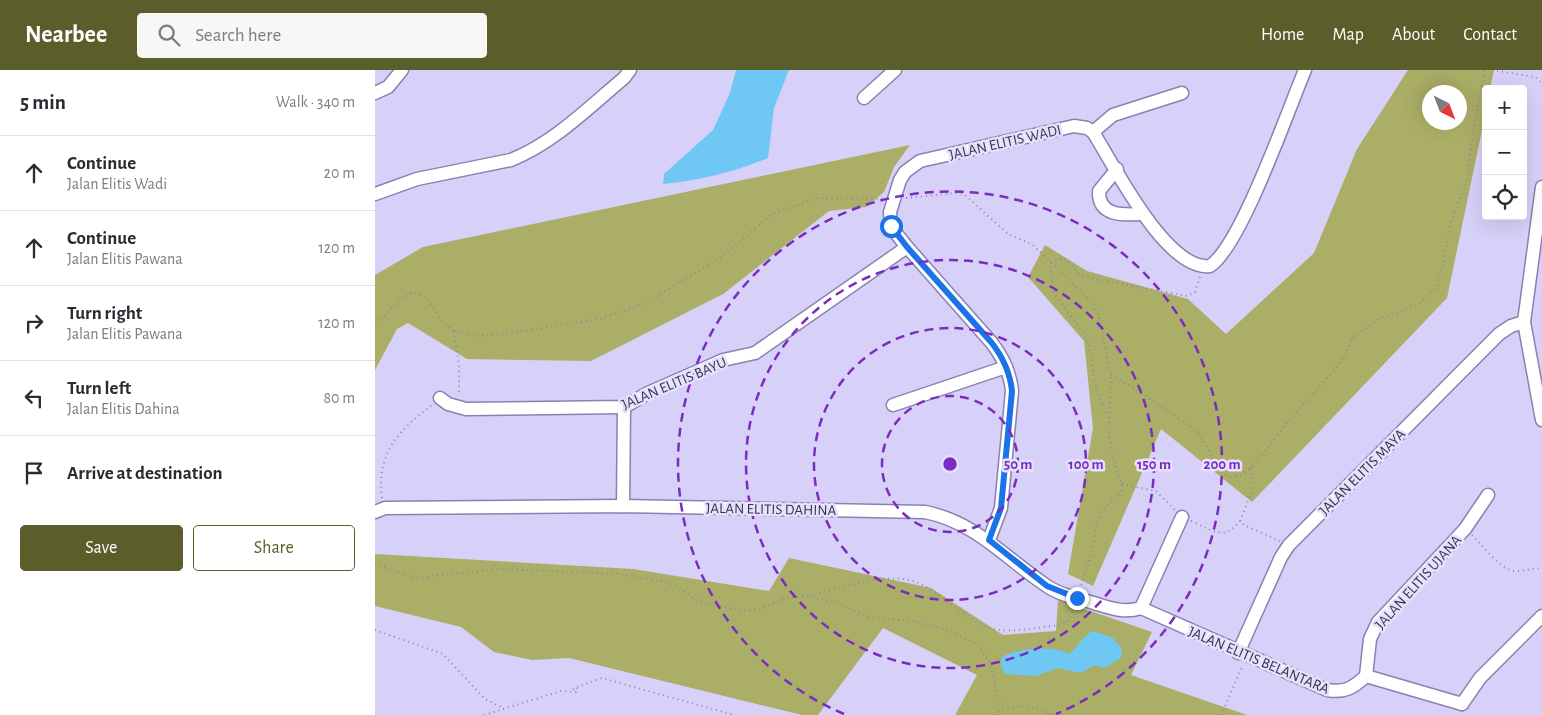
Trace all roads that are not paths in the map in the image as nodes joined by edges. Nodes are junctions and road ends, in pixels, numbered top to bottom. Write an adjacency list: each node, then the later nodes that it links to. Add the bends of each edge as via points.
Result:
1 (401, 70): 5 (street, via 388,87)
2 (630, 70): 11 (street, via 550,139 526,154 411,181)
3 (895, 70): 7 (street)
4 (1305, 70): 12 (street, via 1251,202 1227,249 1216,262 1204,267 1188,261)
5 (375, 93)
6 (1182, 93): 8 (street, via 1113,115)
7 (864, 98)
8 (1093, 132): 9 (street); 13 (street, JALAN ELITIS WADI, via 1074,126 920,161 899,180 890,212 891,226)
9 (1117, 169): 12 (street); 12 (street, via 1099,191 1103,207 1113,214)
10 (1542, 187): 14 (street)
11 (375, 194)
12 (1143, 214)
13 (907, 247): 15 (street, JALAN ELITIS WADI, via 991,342); 18 (street, JALAN ELITIS BAYU, via 755,353 723,360)
14 (1524, 322): 19 (street); 27 (street, JALAN ELITIS MAYA, via 1499,334 1289,545)
15 (1006, 367): 17 (street); 24 (street, JALAN ELITIS WADI, via 1012,391 1001,508)
16 (440, 398): 18 (street, JALAN ELITIS BAYU, via 466,409)
17 (893, 406)
18 (624, 407): 21 (street)
19 (1542, 420)
20 (1488, 495): 28 (street, JALAN ELITIS UJANA, via 1465,529 1378,622 1369,639)
21 (623, 506): 22 (street, JALAN ELITIS DAHINA); 24 (street, JALAN ELITIS DAHINA, via 925,512 943,516)
22 (380, 510)
23 (1181, 517): 25 (street)
24 (989, 540): 25 (street, JALAN ELITIS DAHINA, via 1047,586 1120,611)
25 (1141, 608): 27 (street, JALAN ELITIS BELANTARA)
26 (1542, 616): 29 (street, via 1480,678)
27 (1241, 654): 28 (street, JALAN ELITIS BELANTARA, via 1327,690 1350,690)
28 (1366, 676): 29 (street)
29 (1464, 709)

